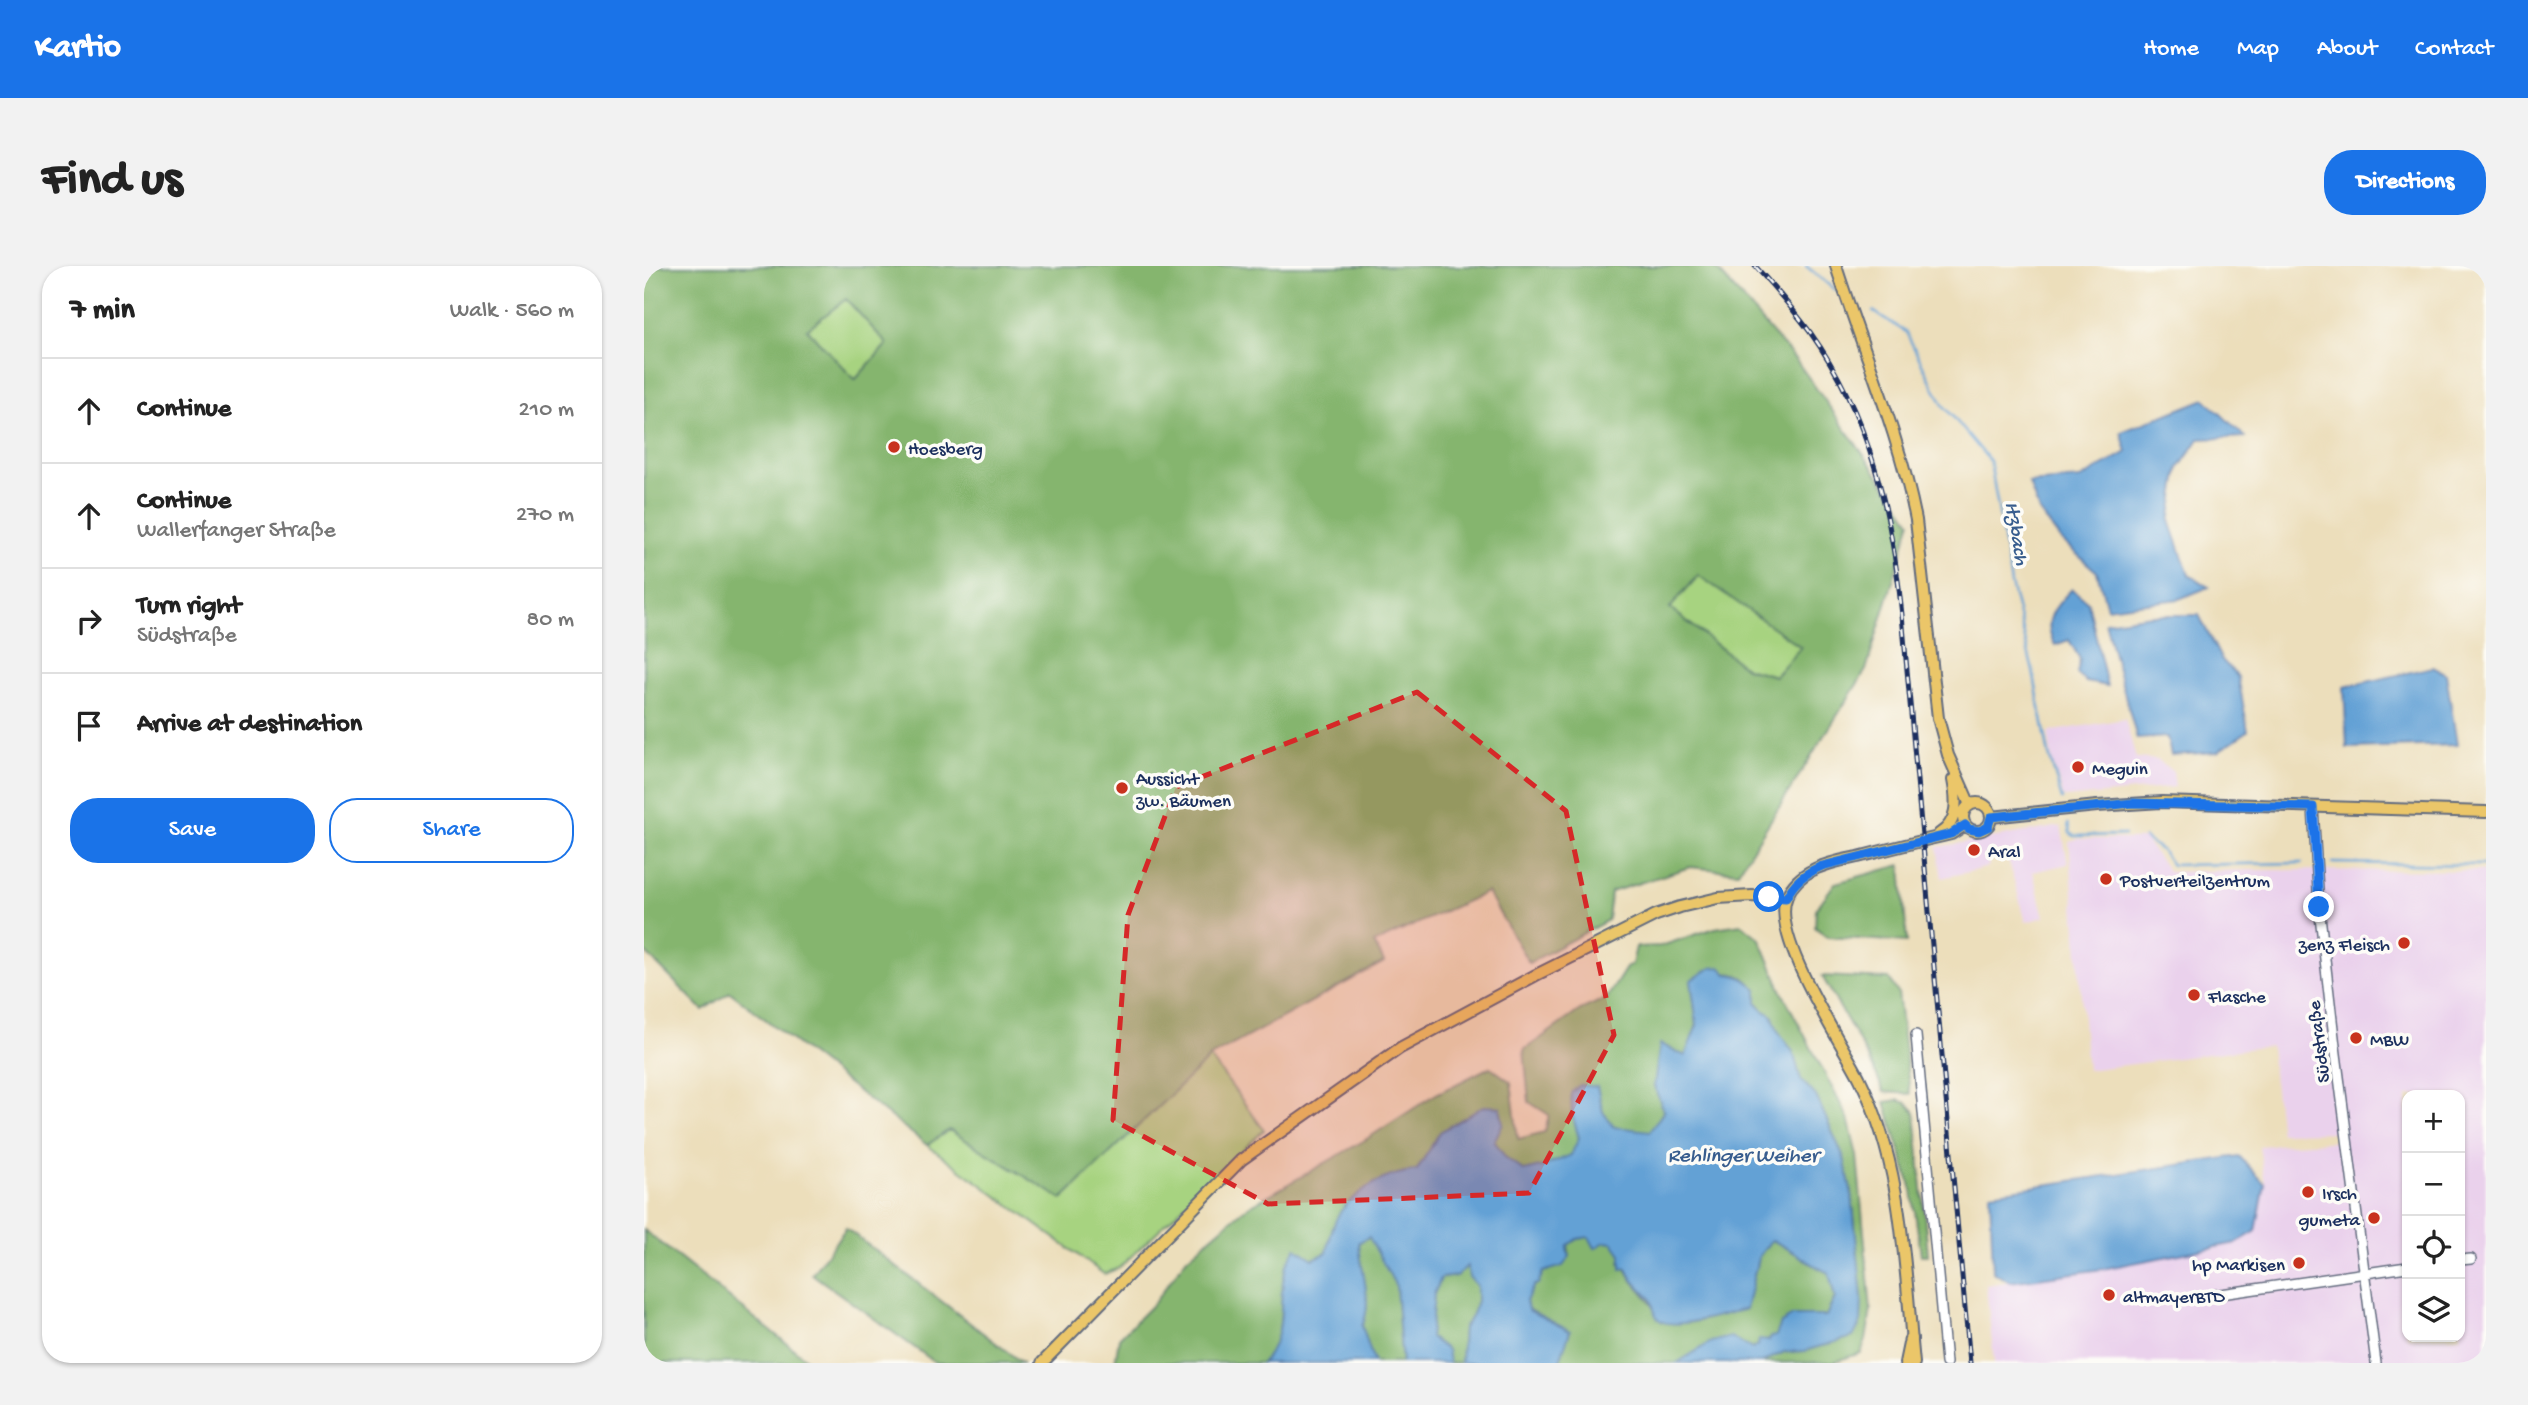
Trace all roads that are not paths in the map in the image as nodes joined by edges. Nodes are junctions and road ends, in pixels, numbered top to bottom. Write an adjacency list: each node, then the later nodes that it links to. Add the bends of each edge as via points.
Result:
1 (1836, 266): 2 (main road, via 1910,488 1933,688)
2 (1950, 761): 3 (main road); 8 (main road, via 1956,794 1953,818 1943,833)
3 (1970, 805): 6 (main road, via 1984,805); 7 (main road, via 1963,817)
4 (2313, 807): 5 (main road); 6 (main road, via 2133,803); 14 (street, Südstraße, via 2323,939)
5 (2486, 812)
6 (1991, 817): 7 (main road, via 1984,830 1974,831)
7 (1965, 825): 8 (main road, via 1951,834)
8 (1930, 838): 9 (main road, via 1813,869)
9 (1786, 898): 16 (main road, via 1784,911 1793,949 1812,994 1859,1077 1889,1156); 17 (main road, via 1718,898 1656,915 1400,1048 1241,1160)
10 (1916, 1035): 20 (street)
11 (2471, 1259): 12 (street)
12 (2465, 1260)
13 (2402, 1268): 14 (street)
14 (2364, 1273): 15 (street); 21 (street, Südstraße)
15 (2214, 1294)
16 (1911, 1339): 18 (highway); 19 (main road)
17 (1042, 1363)
18 (1906, 1363)
19 (1914, 1363)
20 (1946, 1363)
21 (2376, 1363)

